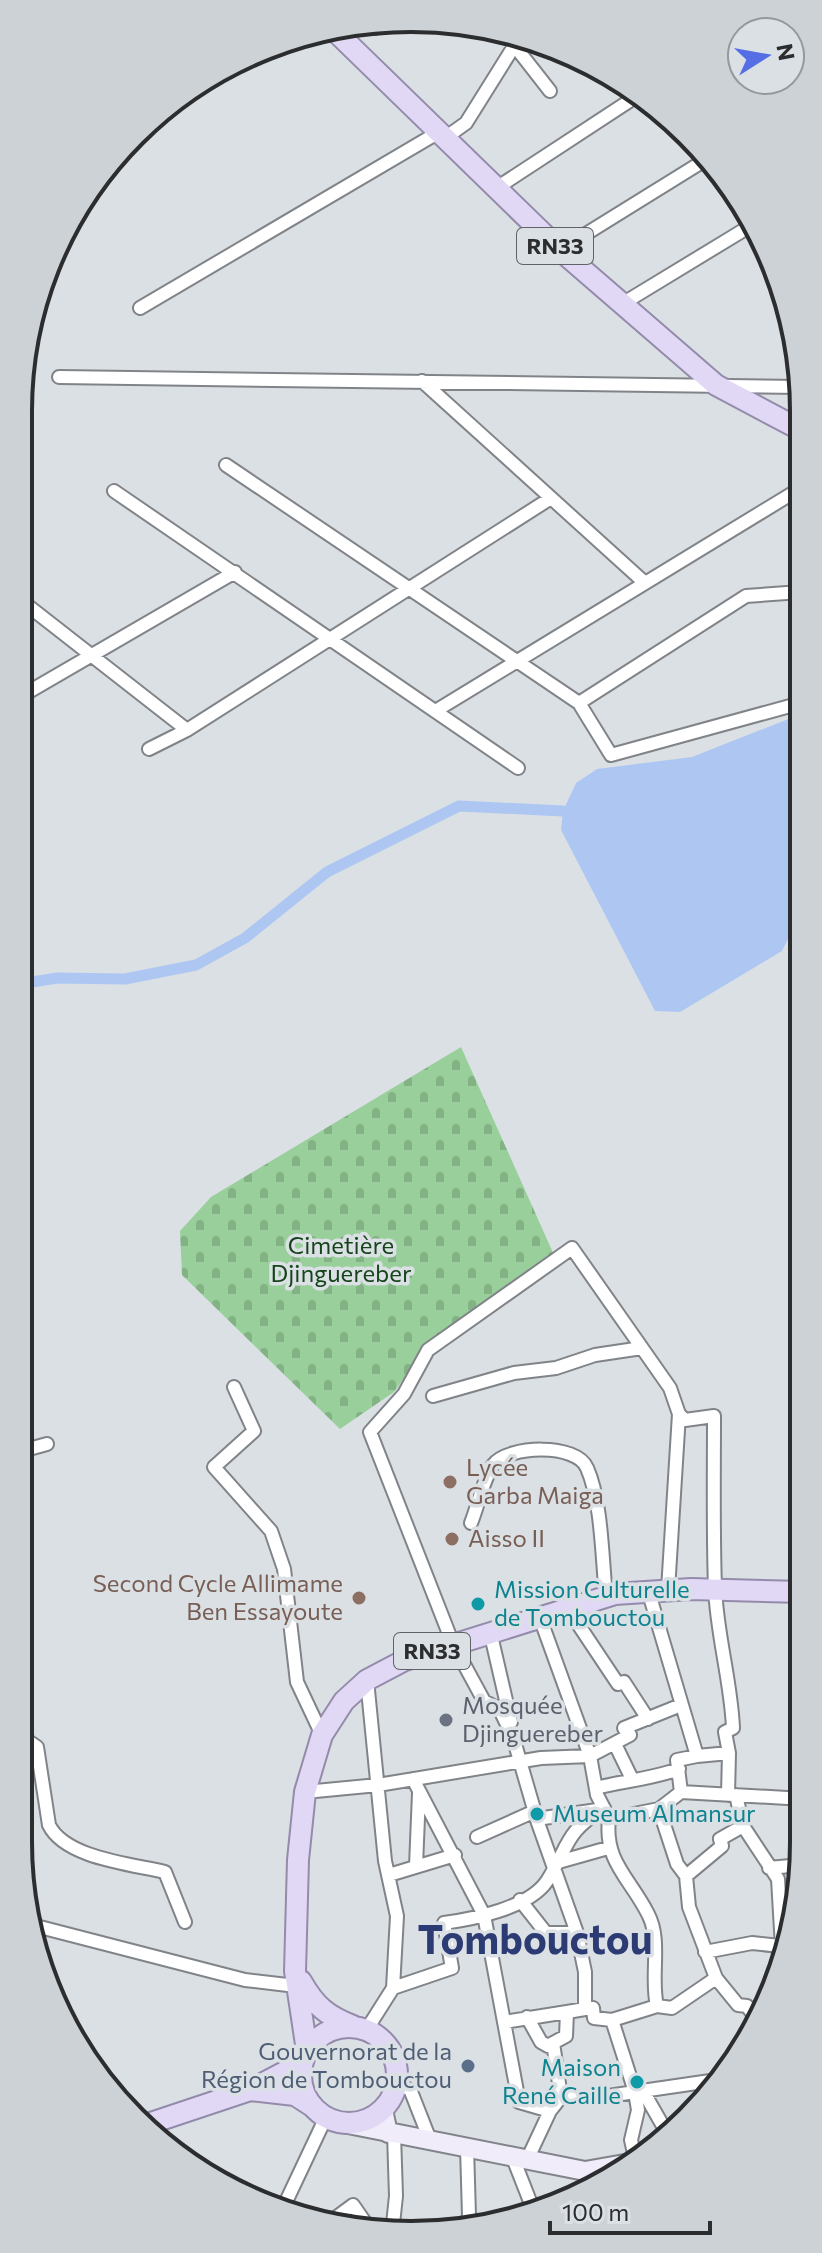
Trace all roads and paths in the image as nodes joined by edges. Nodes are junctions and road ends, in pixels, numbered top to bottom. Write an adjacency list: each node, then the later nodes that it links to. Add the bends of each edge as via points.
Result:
1 (342, 38): 6 (main road, RN33)
2 (513, 46): 6 (street, via 466,123)
3 (523, 49): 4 (street)
4 (550, 91)
5 (629, 101): 8 (street)
6 (442, 135): 8 (main road, RN33); 12 (street)
7 (699, 164): 10 (street)
8 (495, 189): 10 (main road, RN33)
9 (744, 230): 11 (street)
10 (560, 250): 11 (main road, RN33)
11 (622, 304): 15 (main road, RN33)
12 (140, 308)
13 (59, 377): 14 (street)
14 (422, 381): 15 (street); 21 (street)
15 (716, 385): 16 (street); 17 (main road, RN33)
16 (789, 387)
17 (790, 424)
18 (226, 465): 24 (street)
19 (114, 491): 22 (street)
20 (790, 495): 23 (street)
21 (551, 498): 23 (street); 24 (street)
22 (235, 572): 27 (street); 28 (street)
23 (645, 583): 29 (street)
24 (409, 588): 27 (street); 29 (street)
25 (790, 593): 31 (street, via 746,596)
26 (32, 609): 28 (street)
27 (331, 638): 33 (street); 34 (street)
28 (90, 654): 30 (street); 34 (street)
29 (517, 661): 31 (street); 33 (street)
30 (32, 689)
31 (579, 703): 32 (street, via 611,755)
32 (790, 706)
33 (437, 710): 36 (street)
34 (187, 730): 35 (street)
35 (149, 749)
36 (518, 768)
37 (642, 1348): 39 (street, via 514,1373); 40 (street, via 670,1388); 51 (street, via 572,1248 428,1350 404,1394 370,1432)
38 (234, 1387): 55 (street, via 254,1431 214,1467 271,1531 284,1569 297,1682)
39 (433, 1396)
40 (679, 1414): 44 (street, via 685,1420 714,1416); 45 (street)
41 (47, 1444): 42 (street)
42 (32, 1448)
43 (471, 1523): 47 (street, via 494,1465 506,1455 560,1450 578,1455 592,1485)
44 (715, 1589): 45 (main road, RN33); 46 (main road, RN33); 58 (street, via 734,1699 733,1728 725,1732)
45 (658, 1590): 47 (main road, RN33); 53 (street)
46 (790, 1592)
47 (606, 1596): 48 (main road, RN33)
48 (566, 1606): 49 (main road, RN33); 54 (street)
49 (539, 1615): 50 (main road, RN33); 60 (street)
50 (490, 1631): 51 (main road, RN33); 59 (street)
51 (453, 1644): 52 (main road, RN33); 59 (street, via 484,1701 500,1710)
52 (367, 1680): 55 (main road, RN33, via 344,1701); 64 (street)
53 (681, 1705): 54 (street); 61 (street)
54 (648, 1719): 57 (street, via 624,1728 630,1735)
55 (322, 1735): 67 (main road, RN33)
56 (32, 1744): 87 (street, via 37,1747 54,1836 70,1848 165,1872)
57 (615, 1744): 60 (street); 63 (street)
58 (729, 1753): 61 (street); 69 (street)
59 (520, 1756): 60 (street); 65 (street); 73 (street)
60 (590, 1756): 66 (street)
61 (697, 1756): 62 (street, via 677,1760)
62 (679, 1769): 63 (street); 68 (street)
63 (632, 1779): 66 (street)
64 (378, 1785): 65 (street); 67 (street); 82 (street)
65 (416, 1785): 77 (street); 79 (street)
66 (596, 1788): 72 (street)
67 (305, 1792): 92 (main road, RN33)
68 (681, 1792): 69 (street); 71 (street)
69 (732, 1795): 70 (street); 74 (street)
70 (790, 1798)
71 (659, 1809): 72 (street); 83 (street)
72 (607, 1814): 73 (street); 76 (street); 78 (street, via 578,1824)
73 (536, 1815): 75 (street); 78 (street)
74 (743, 1826): 81 (street); 83 (street, via 720,1839 722,1846)
75 (477, 1837)
76 (608, 1848): 78 (street); 95 (street, via 650,1916)
77 (455, 1855): 79 (street); 85 (street)
78 (555, 1863): 84 (street, via 543,1886); 89 (street)
79 (416, 1866): 82 (street)
80 (789, 1866): 81 (street)
81 (769, 1868): 86 (street, via 778,1879)
82 (389, 1875): 94 (street, via 397,1916)
83 (686, 1876): 91 (street, via 689,1907)
84 (520, 1900): 85 (street); 89 (street, via 546,1933)
85 (484, 1917): 94 (street, via 444,1923 452,1968); 101 (street)
86 (783, 1918)
87 (185, 1922)
88 (42, 1928): 92 (street, via 245,1980)
89 (577, 1933): 96 (street)
90 (775, 1946): 91 (street, via 752,1943)
91 (705, 1952): 93 (street)
92 (295, 1978): 102 (main road, via 330,2017); 104 (main road, RN33)
93 (716, 1978): 95 (street, via 672,2008); 97 (street, via 728,1996)
94 (393, 1988): 102 (street)
95 (657, 2006): 100 (street)
96 (585, 2009): 98 (street); 100 (street, via 593,2008 594,2018)
97 (751, 2011)
98 (567, 2012): 99 (street); 103 (street, via 566,2036)
99 (527, 2017): 101 (street); 103 (street, via 541,2042)
100 (612, 2020): 108 (street)
101 (504, 2022): 111 (street, via 519,2102)
102 (360, 2028): 104 (main road, via 326,2032); 106 (main road, via 379,2036 395,2058)
103 (553, 2043): 109 (street)
104 (304, 2057): 107 (main road); 112 (main road, via 304,2093)
105 (704, 2082): 108 (street)
106 (397, 2086): 110 (main road); 116 (street, via 410,2089)
107 (250, 2090): 112 (main road, via 295,2095); 113 (main road)
108 (639, 2092): 109 (street); 114 (street); 118 (street)
109 (561, 2097): 111 (street)
110 (383, 2110): 112 (main road, via 371,2118); 115 (street)
111 (550, 2111): 119 (street)
112 (327, 2115): 115 (street); 121 (street)
113 (155, 2122)
114 (662, 2126)
115 (391, 2133): 116 (street); 126 (street)
116 (430, 2140): 117 (street)
117 (467, 2147): 119 (street); 124 (street)
118 (633, 2149)
119 (520, 2159): 120 (street); 122 (street)
120 (587, 2178)
121 (287, 2200)
122 (531, 2202)
123 (340, 2215): 125 (street, via 353,2205)
124 (469, 2217)
125 (363, 2218)
126 (393, 2220)

